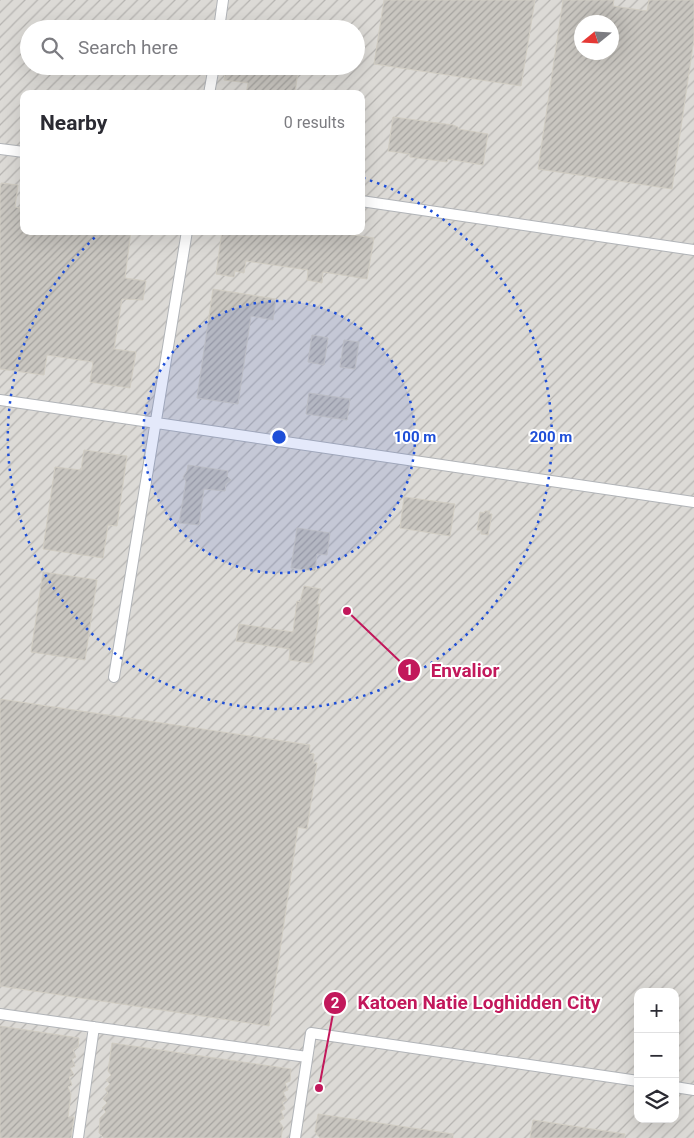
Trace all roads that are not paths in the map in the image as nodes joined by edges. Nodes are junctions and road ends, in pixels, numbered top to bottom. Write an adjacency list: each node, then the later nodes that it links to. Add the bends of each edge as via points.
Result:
1 (223, 0): 2 (lane)
2 (220, 20)
3 (212, 75): 4 (lane)
4 (210, 90)
5 (0, 148): 6 (lane)
6 (20, 151)
7 (365, 202): 9 (lane)
8 (186, 235): 11 (lane)
9 (694, 250)
10 (0, 400): 11 (lane)
11 (156, 422): 12 (lane); 13 (lane)
12 (694, 502)
13 (114, 677)
14 (0, 1014): 15 (lane)
15 (94, 1027): 16 (lane); 20 (lane)
16 (307, 1057): 17 (lane, via 311,1034); 21 (lane)
17 (634, 1080)
18 (679, 1088): 19 (lane)
19 (694, 1090)
20 (78, 1138)
21 (295, 1138)

